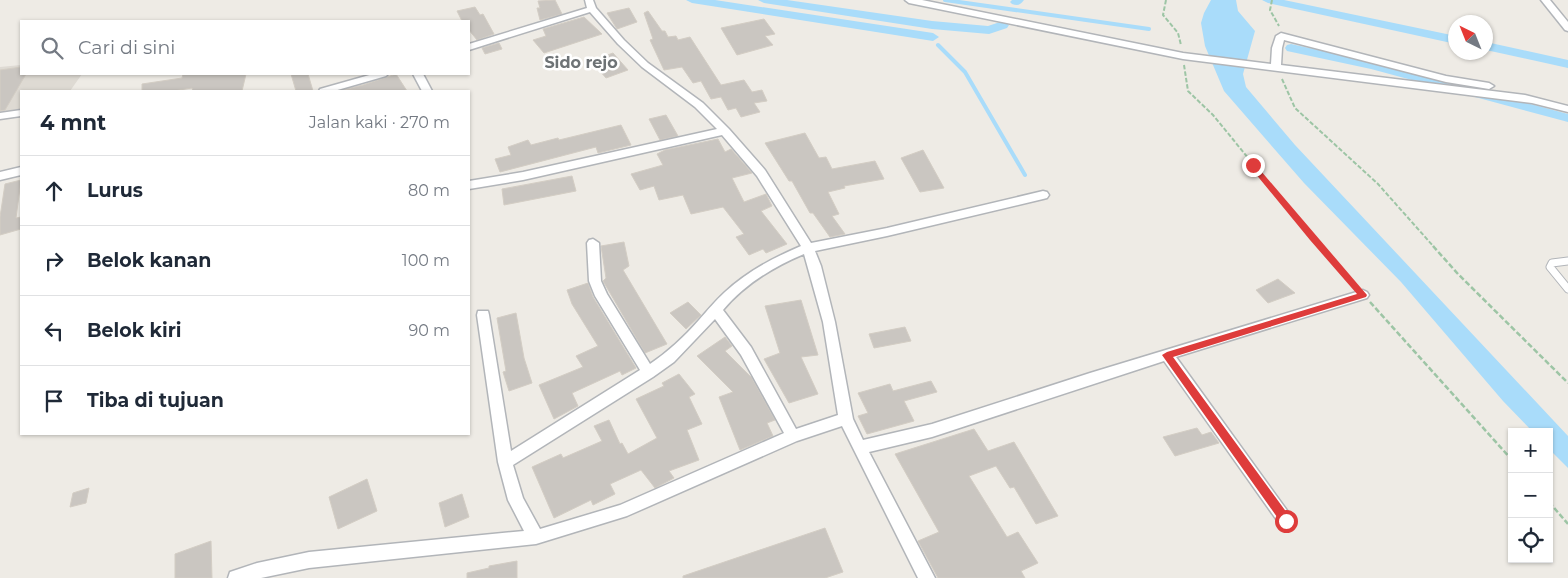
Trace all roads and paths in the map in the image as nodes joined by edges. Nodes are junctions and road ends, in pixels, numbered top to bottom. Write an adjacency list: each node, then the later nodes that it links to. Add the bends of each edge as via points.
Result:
1 (909, 0): 9 (street)
2 (1166, 0): 9 (path, via 1163,15 1178,33)
3 (1272, 0): 7 (path, via 1270,10)
4 (1545, 0): 6 (street)
5 (591, 5): 8 (street); 21 (street, via 645,65 699,105)
6 (1568, 28)
7 (1281, 36): 10 (street); 17 (street, via 1446,79 1489,86)
8 (470, 47)
9 (1183, 56): 10 (street); 30 (path, via 1188,91 1213,115 1312,238)
10 (1271, 68): 17 (street); 35 (path, via 1287,88 1295,108 1378,184 1458,274)
11 (380, 75): 13 (street)
12 (419, 75): 16 (street)
13 (364, 80): 14 (street); 15 (street)
14 (328, 90)
15 (371, 90)
16 (426, 90)
17 (1532, 100): 18 (street)
18 (1568, 109)
19 (20, 113): 20 (street)
20 (0, 116)
21 (724, 131): 24 (street); 27 (street, via 761,173)
22 (20, 171): 23 (street)
23 (0, 176)
24 (470, 186)
25 (1043, 195): 27 (street)
26 (593, 243): 34 (street, via 595,281 601,296)
27 (808, 248): 31 (street, via 751,276); 36 (street, via 816,266 829,322)
28 (1568, 262): 29 (lane, via 1552,263 1550,267)
29 (1568, 289)
30 (1363, 295): 33 (street); 39 (path)
31 (715, 309): 34 (street, via 688,342); 37 (street, via 746,351)
32 (483, 315): 40 (street)
33 (1167, 355): 38 (street, via 970,419 889,443); 42 (street)
34 (648, 373): 40 (street)
35 (1568, 383)
36 (846, 419): 37 (street); 38 (street)
37 (793, 436): 44 (street, via 622,511)
38 (859, 447): 46 (street)
39 (1508, 456)
40 (505, 462): 44 (street, via 516,500)
41 (1553, 507): 43 (path)
42 (1286, 521)
43 (1568, 524)
44 (536, 537): 45 (street, via 309,560)
45 (236, 578)
46 (927, 578)

